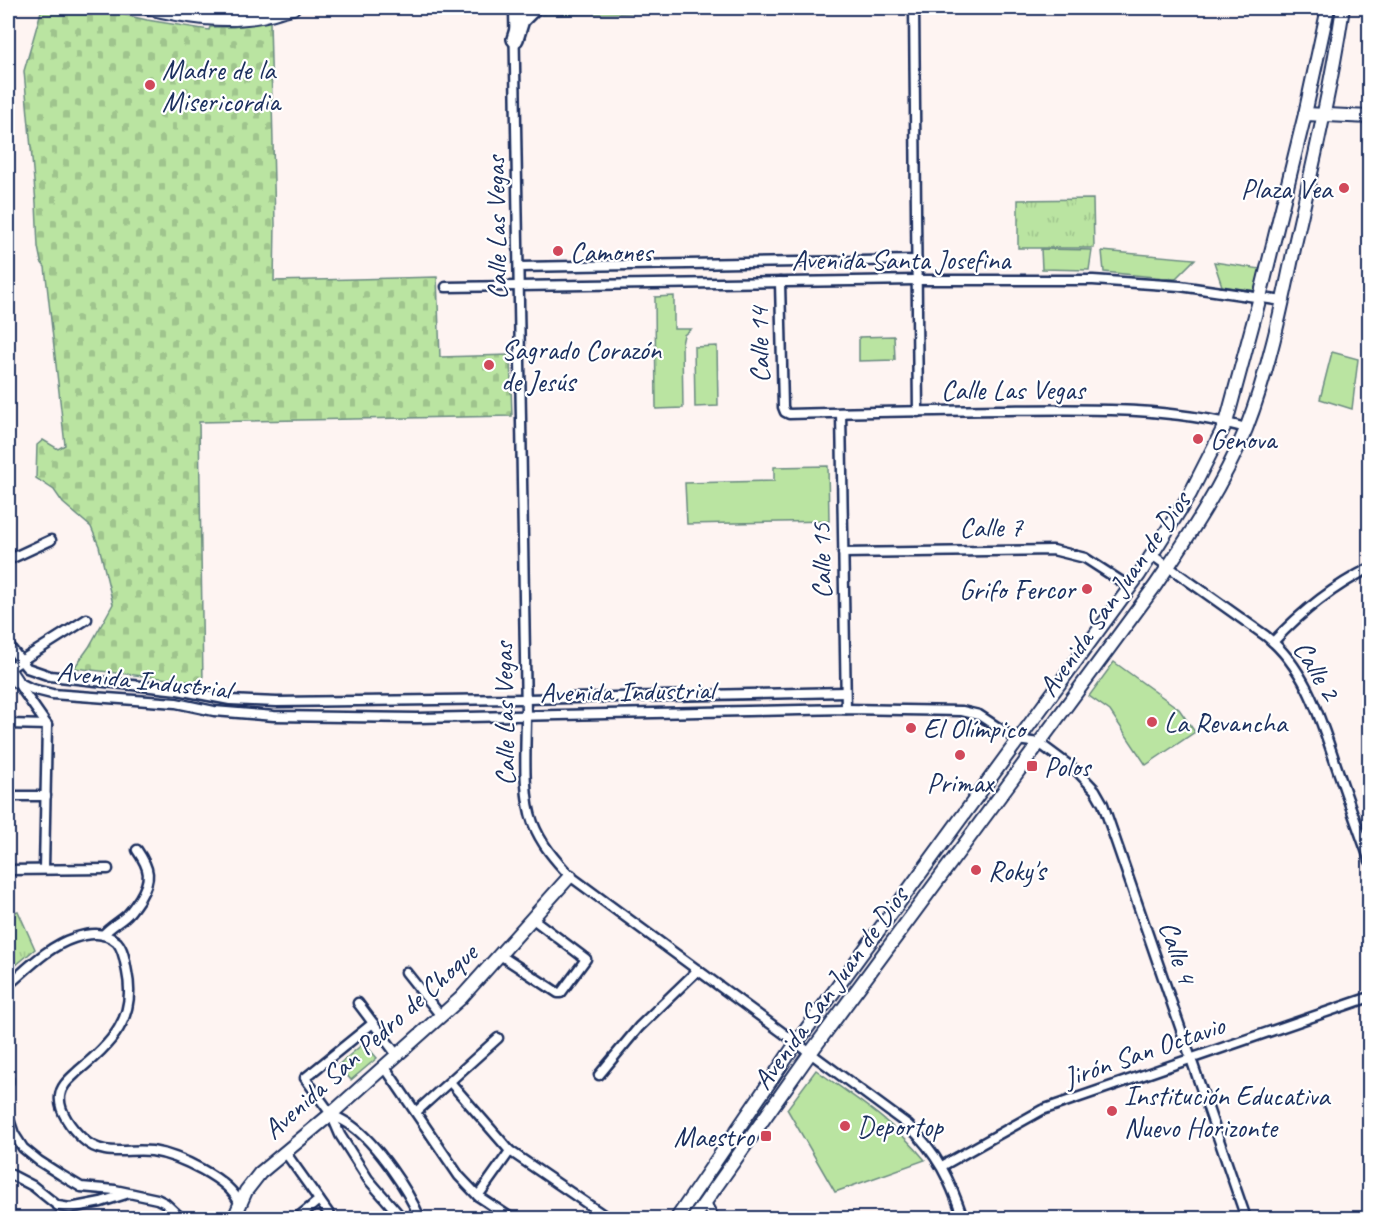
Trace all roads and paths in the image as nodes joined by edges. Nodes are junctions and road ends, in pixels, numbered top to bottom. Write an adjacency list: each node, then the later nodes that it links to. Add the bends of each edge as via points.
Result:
1 (155, 8): 2 (main road, via 227,19)
2 (293, 8)
3 (514, 8): 8 (street, Calle Las Vegas)
4 (533, 8): 8 (highway, via 521,20)
5 (914, 8): 12 (street)
6 (1328, 8): 9 (main road, Avenida San Juan de Dios)
7 (1343, 8): 10 (main road, Avenida San Juan de Dios)
8 (515, 39): 13 (street, Calle Las Vegas)
9 (1305, 114): 10 (main road); 18 (main road, Avenida San Juan de Dios)
10 (1325, 115): 11 (main road); 19 (main road, Avenida San Juan de Dios)
11 (1370, 117)
12 (917, 260): 13 (street, Avenida Santa Josefina); 14 (street)
13 (519, 267): 16 (street, Calle Las Vegas)
14 (917, 280): 15 (street, Avenida Santa Josefina); 18 (street, Avenida Santa Josefina, via 1093,280); 21 (street)
15 (780, 282): 16 (street, Avenida Santa Josefina); 20 (street, Calle 14)
16 (519, 286): 17 (street, Avenida Santa Josefina); 41 (street, Calle Las Vegas)
17 (446, 287)
18 (1260, 297): 19 (street, Avenida Santa Josefina); 23 (main road, Avenida San Juan de Dios)
19 (1283, 301): 24 (main road, Avenida San Juan de Dios)
20 (783, 407): 22 (street, Calle Las Vegas, via 789,414)
21 (918, 412): 22 (street, Calle Las Vegas); 23 (street, Calle Las Vegas, via 1159,412)
22 (842, 413): 26 (street, Calle 15)
23 (1226, 423): 24 (street, Calle Las Vegas); 27 (main road, Avenida San Juan de Dios, via 1190,494)
24 (1246, 428): 29 (main road, Avenida San Juan de Dios, via 1223,477)
25 (51, 540): 28 (street)
26 (843, 552): 33 (street, Calle 7, via 1053,550 1094,562); 40 (street, Calle 15)
27 (1152, 555): 29 (street, Calle 2); 31 (main road, Avenida San Juan de Dios)
28 (8, 560)
29 (1168, 566): 32 (main road, Avenida San Juan de Dios); 35 (street, Calle 2)
30 (1370, 568): 35 (street, via 1318,599)
31 (1139, 575): 32 (main road); 33 (main road, Avenida San Juan de Dios)
32 (1155, 586): 47 (main road, Avenida San Juan de Dios)
33 (1130, 587): 46 (main road, Avenida San Juan de Dios)
34 (87, 619): 37 (street)
35 (1273, 642): 51 (street, Calle 2, via 1295,668 1311,696)
36 (8, 645): 37 (street)
37 (20, 662): 38 (street); 41 (street, via 50,676 178,690 230,700)
38 (8, 669): 39 (main road)
39 (16, 681): 43 (street, Avenida Industrial, via 52,694 176,703 264,715); 45 (street)
40 (845, 692): 41 (street); 42 (street, Calle 15)
41 (526, 699): 43 (street, Calle Las Vegas)
42 (846, 710): 43 (street, Avenida Industrial); 46 (street, Avenida Industrial, via 963,711 979,715)
43 (526, 715): 55 (street, Calle Las Vegas, via 528,805 541,841)
44 (8, 724): 45 (street)
45 (46, 725): 49 (street)
46 (1017, 740): 47 (street, Calle 4); 67 (main road, Avenida San Juan de Dios)
47 (1039, 743): 68 (main road, Avenida San Juan de Dios); 70 (street, Calle 4, via 1078,772 1103,804)
48 (8, 796): 49 (street)
49 (46, 796): 52 (street)
50 (137, 850): 57 (street, via 149,879 137,904)
51 (1370, 861)
52 (44, 869): 53 (street); 54 (street)
53 (108, 869)
54 (8, 870)
55 (570, 876): 56 (main road, Avenida San Pedro de Choque); 59 (street, Calle Las Vegas)
56 (532, 919): 58 (main road, Avenida San Pedro de Choque); 58 (street, via 586,959 561,993)
57 (103, 934): 61 (street, via 85,934 60,944); 85 (street, via 119,944 123,954 129,982 126,1016 106,1047 64,1085 60,1107 83,1139 95,1147 121,1152 149,1151 180,1159 229,1188)
58 (500, 955): 64 (main road, Avenida San Pedro de Choque)
59 (698, 970): 67 (street, Calle Las Vegas); 72 (street, via 635,1031)
60 (406, 972): 64 (street)
61 (8, 985)
62 (1370, 997): 70 (street, Jirón San Octavio)
63 (358, 1003): 65 (street)
64 (441, 1016): 69 (main road, Avenida San Pedro de Choque)
65 (373, 1023): 69 (street); 75 (street, via 305,1078)
66 (498, 1038): 73 (street)
67 (797, 1042): 68 (street, Calle Las Vegas); 94 (main road, Avenida San Juan de Dios)
68 (811, 1052): 79 (street, Calle Las Vegas, via 903,1121 928,1145); 84 (main road, Avenida San Juan de Dios)
69 (397, 1055): 71 (main road, Avenida San Pedro de Choque)
70 (1190, 1059): 79 (street, Jirón San Octavio, via 1042,1110); 98 (street, Calle 4)
71 (384, 1066): 74 (street); 75 (main road, Avenida San Pedro de Choque)
72 (599, 1075)
73 (450, 1082): 74 (street); 77 (street)
74 (416, 1112): 82 (street, via 459,1176)
75 (331, 1114): 78 (main road, Avenida San Pedro de Choque); 90 (street, via 368,1179); 91 (street, via 366,1139 404,1185)
76 (8, 1116): 81 (street, via 22,1148 39,1161 81,1187)
77 (510, 1151): 82 (street); 93 (street)
78 (285, 1152): 83 (street); 85 (main road, Avenida San Pedro de Choque, via 260,1173)
79 (942, 1166): 97 (street, Calle Las Vegas)
80 (8, 1173): 81 (street, via 58,1206 70,1208)
81 (126, 1194): 86 (street, via 157,1199)
82 (478, 1196): 92 (street)
83 (319, 1200): 88 (street); 89 (street)
84 (705, 1202): 95 (main road, Avenida San Juan de Dios); 96 (street)
85 (239, 1203): 87 (main road, Avenida San Pedro de Choque)
86 (181, 1218)
87 (234, 1218)
88 (297, 1218)
89 (332, 1218)
90 (402, 1218)
91 (420, 1218)
92 (511, 1218)
93 (608, 1218)
94 (677, 1218)
95 (694, 1218)
96 (714, 1218)
97 (963, 1218)
98 (1246, 1218)

